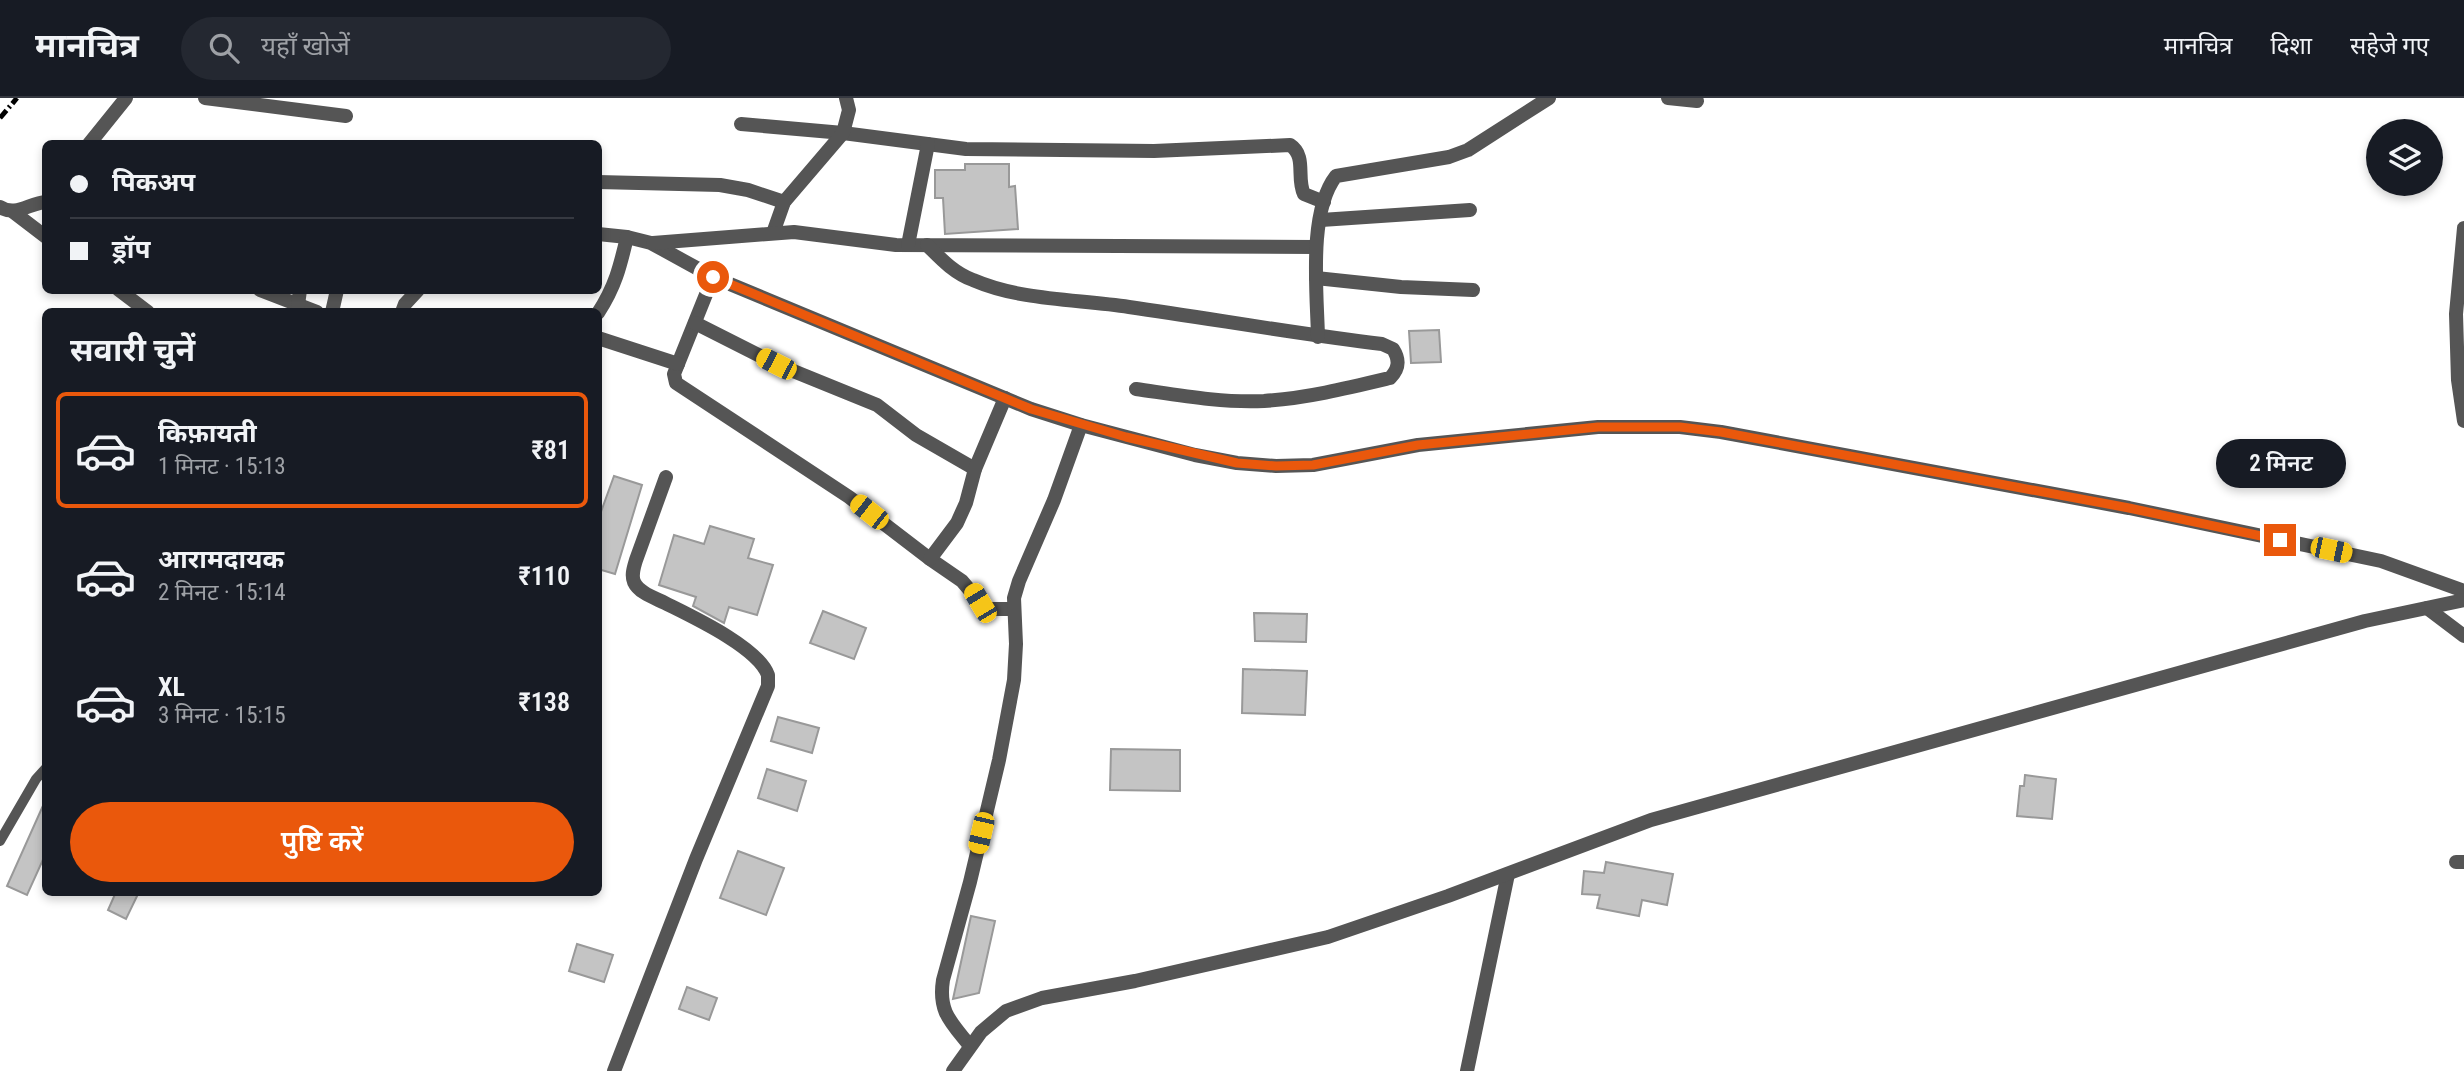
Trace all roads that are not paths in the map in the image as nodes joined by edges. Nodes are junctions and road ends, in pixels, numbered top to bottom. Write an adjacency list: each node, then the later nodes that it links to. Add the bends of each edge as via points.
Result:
1 (126, 98): 10 (street)
2 (205, 98): 7 (street)
3 (846, 98): 9 (street, via 849,110)
4 (1549, 98): 15 (street, via 1468,150 1449,157 1336,176)
5 (1668, 98): 6 (street)
6 (1697, 101)
7 (346, 116)
8 (741, 124): 9 (street)
9 (843, 133): 11 (street); 14 (street)
10 (92, 140)
11 (928, 144): 15 (street, via 966,149 1154,152 1290,145 1300,157 1304,194); 25 (street)
12 (602, 182): 14 (street, via 720,185)
13 (42, 201): 16 (street)
14 (784, 202): 20 (street)
15 (1324, 202): 18 (street)
16 (6, 209): 21 (street)
17 (1470, 210): 18 (street)
18 (1321, 220): 27 (street)
19 (2464, 228): 45 (street, via 2456,314)
20 (773, 233): 24 (street); 25 (street)
21 (42, 234)
22 (602, 234): 23 (street)
23 (627, 237): 24 (street); 30 (street, via 618,275)
24 (651, 243): 28 (street)
25 (908, 245): 26 (street)
26 (927, 245): 27 (street); 40 (street, via 951,268 998,289)
27 (1315, 247): 29 (street)
28 (713, 277): 39 (street); 44 (street)
29 (1316, 278): 31 (street); 40 (street)
30 (605, 290): 38 (street)
31 (1473, 290)
32 (124, 294): 36 (street)
33 (280, 294): 35 (street)
34 (414, 294): 37 (street)
35 (299, 298)
36 (143, 308)
37 (403, 308)
38 (600, 308)
39 (695, 323): 42 (street); 47 (street, via 776,364 877,405 916,435)
40 (1318, 337): 43 (street, via 1393,349 1396,372 1390,378 1321,395 1262,401)
41 (602, 340): 42 (street)
42 (676, 369): 49 (street, via 676,383 849,497)
43 (1136, 389)
44 (1005, 398): 46 (street); 47 (street)
45 (2464, 421)
46 (1081, 425): 50 (street, via 1195,455 1276,466 1313,465 1418,445 1598,427 1680,427 2129,508 2381,561); 53 (street, via 1019,581)
47 (975, 468): 49 (street, via 957,523)
48 (666, 477): 59 (street, via 632,573 634,582 735,642 760,663 768,675 768,686)
49 (929, 559): 53 (street, via 962,581 980,603)
50 (2464, 592)
51 (2464, 600): 52 (street)
52 (2427, 608): 54 (street); 57 (street, via 2365,621 1665,816)
53 (1001, 609): 58 (street, via 1016,653 1014,680 940,996 943,1010)
54 (2464, 636)
55 (42, 772): 56 (lane)
56 (0, 841)
57 (1508, 874): 58 (street, via 1328,937 1042,998 1006,1011); 61 (street)
58 (970, 1046): 60 (street)
59 (614, 1071)
60 (953, 1071)
61 (1467, 1071)

